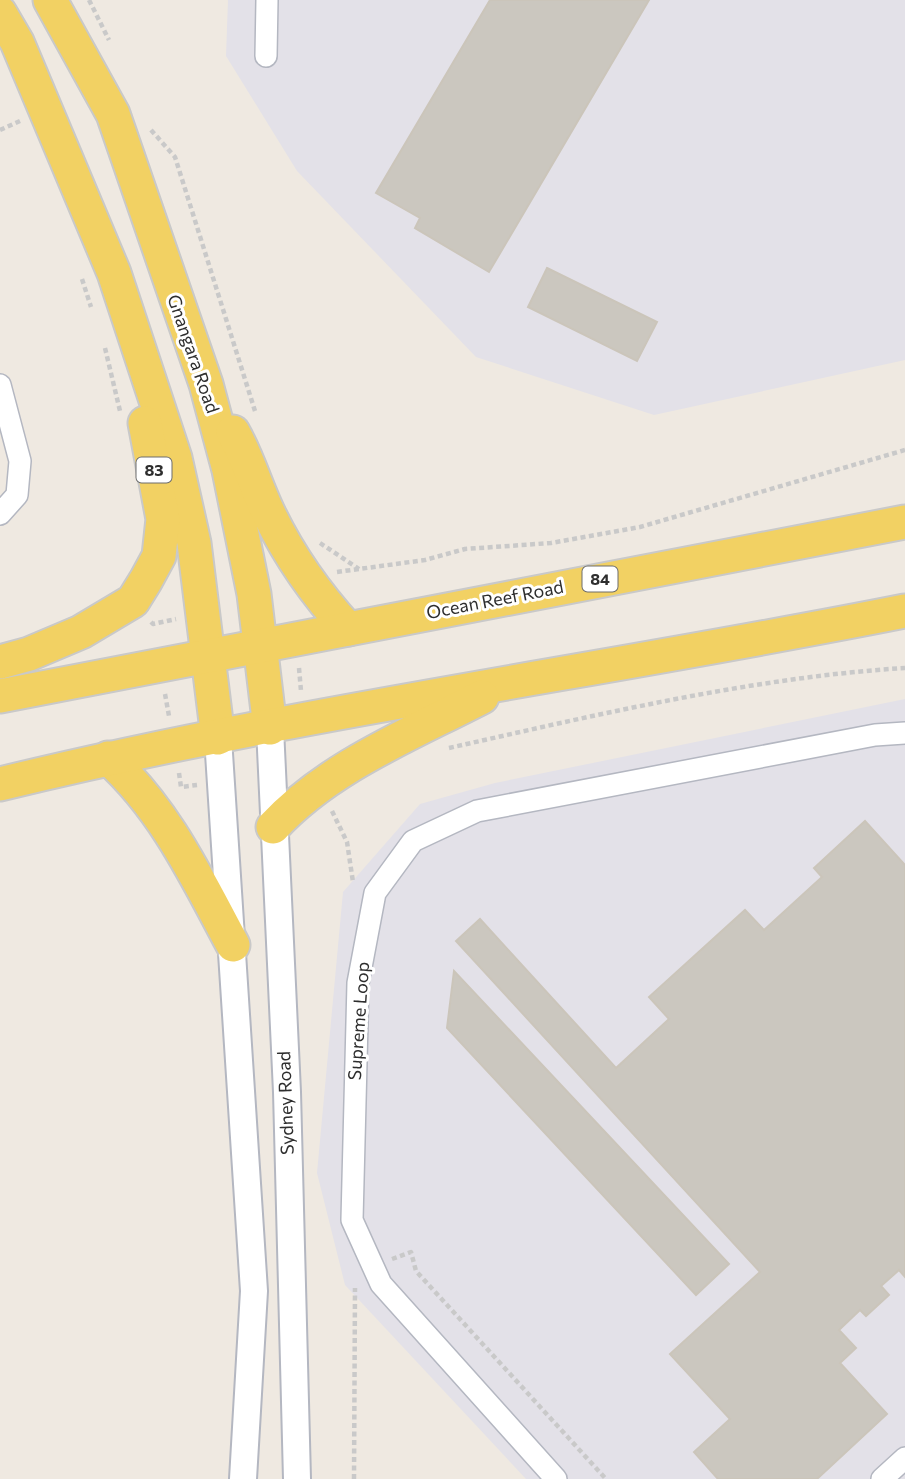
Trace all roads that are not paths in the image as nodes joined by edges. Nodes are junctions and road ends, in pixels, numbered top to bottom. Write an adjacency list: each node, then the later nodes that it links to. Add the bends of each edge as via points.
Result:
1 (50, 0): 6 (main road, Gnangara Road, via 113,114)
2 (267, 0): 4 (street)
3 (0, 13): 5 (main road, 83, via 17,42)
4 (266, 56)
5 (114, 273): 13 (main road, 83, via 175,458 194,543); 14 (main road, 83, via 163,519 159,556 133,601 81,632)
6 (206, 384): 11 (main road, via 248,458 267,511 310,584); 12 (main road, Gnangara Road, via 229,470)
7 (0, 385): 8 (street, via 20,461 18,495)
8 (0, 514)
9 (905, 522): 11 (main road, Ocean Reef Road / 84)
10 (905, 611): 15 (main road, via 718,648)
11 (348, 629): 12 (main road, Ocean Reef Road / 84)
12 (260, 645): 13 (main road, Ocean Reef Road / 84); 17 (main road, Gnangara Road)
13 (209, 656): 16 (main road, 84); 19 (main road)
14 (0, 662)
15 (512, 681): 17 (main road); 22 (main road, via 319,786)
16 (0, 696)
17 (270, 728): 19 (main road); 22 (street, Sydney Road)
18 (905, 733): 27 (street, Supreme Loop, via 477,811 413,841 375,893 358,983 352,1220 382,1284)
19 (218, 738): 20 (main road); 23 (street)
20 (108, 758): 21 (main road); 23 (main road, via 149,800)
21 (0, 784)
22 (273, 827): 26 (street, Sydney Road, via 287,1092)
23 (233, 945): 25 (street, via 254,1291)
24 (905, 1458): 28 (street)
25 (243, 1479)
26 (297, 1479)
27 (556, 1479)
28 (882, 1479)

